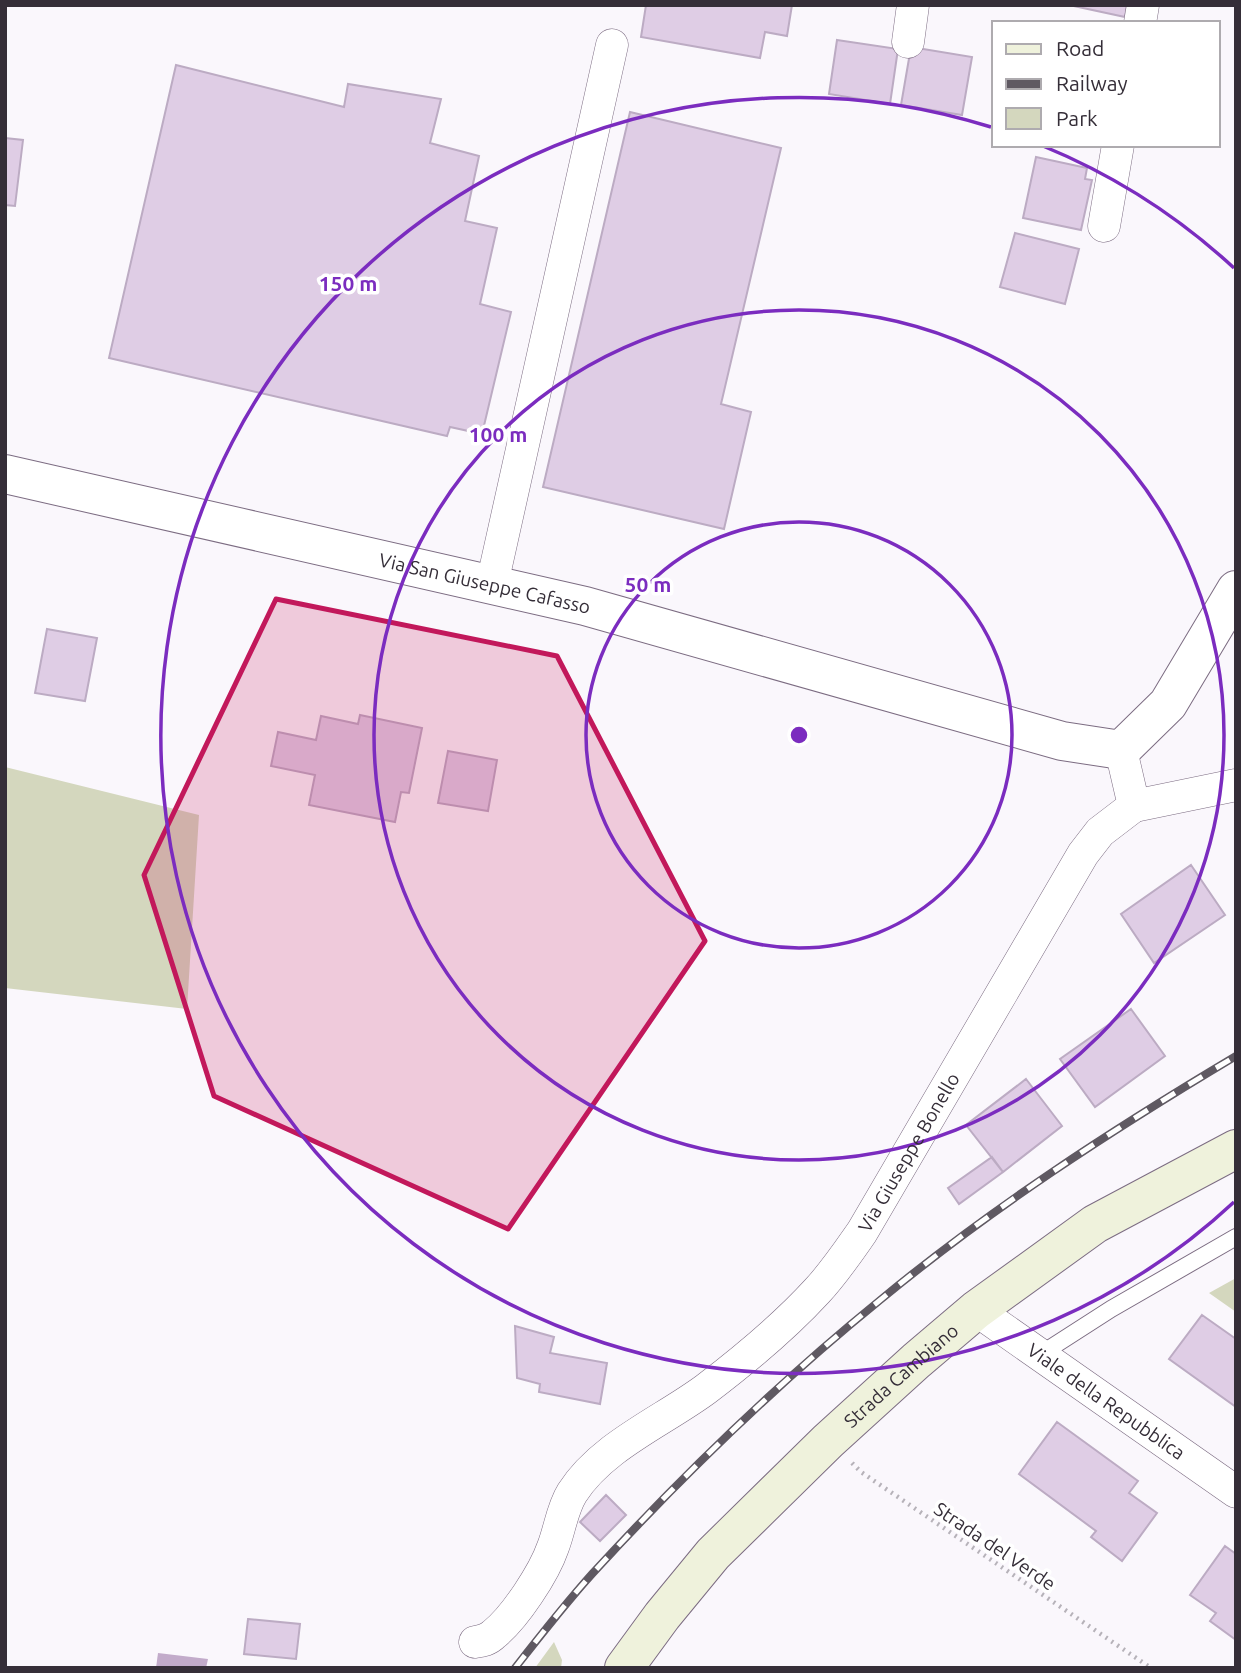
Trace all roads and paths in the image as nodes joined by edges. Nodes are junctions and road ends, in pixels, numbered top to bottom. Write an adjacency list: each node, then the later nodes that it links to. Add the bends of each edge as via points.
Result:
1 (913, 5): 2 (street)
2 (908, 41)
3 (612, 45): 7 (street)
4 (1118, 147): 5 (street)
5 (1104, 226)
6 (5, 474): 7 (street, Via San Giuseppe Cafasso)
7 (492, 584): 9 (street, Via San Giuseppe Cafasso, via 1062,741)
8 (1236, 590): 9 (street, via 1168,704)
9 (1121, 750): 11 (street)
10 (1236, 785): 11 (street)
11 (1134, 806): 18 (street, Via Giuseppe Bonello, via 1100,832 1083,854 862,1232 838,1265 762,1343 588,1474 563,1511 554,1545 537,1578 495,1634)
12 (1236, 1149): 14 (main road, Strada Cambiano, via 1095,1224)
13 (1236, 1237): 15 (lane)
14 (976, 1310): 15 (street, Viale della Repubblica); 16 (main road, Strada Cambiano)
15 (1041, 1354): 17 (street, Viale della Repubblica)
16 (828, 1441): 19 (main road, Strada Cambiano, via 713,1554); 20 (path, Strada del Verde, via 861,1472)
17 (1236, 1492)
18 (475, 1642)
19 (624, 1668)
20 (1152, 1668)

